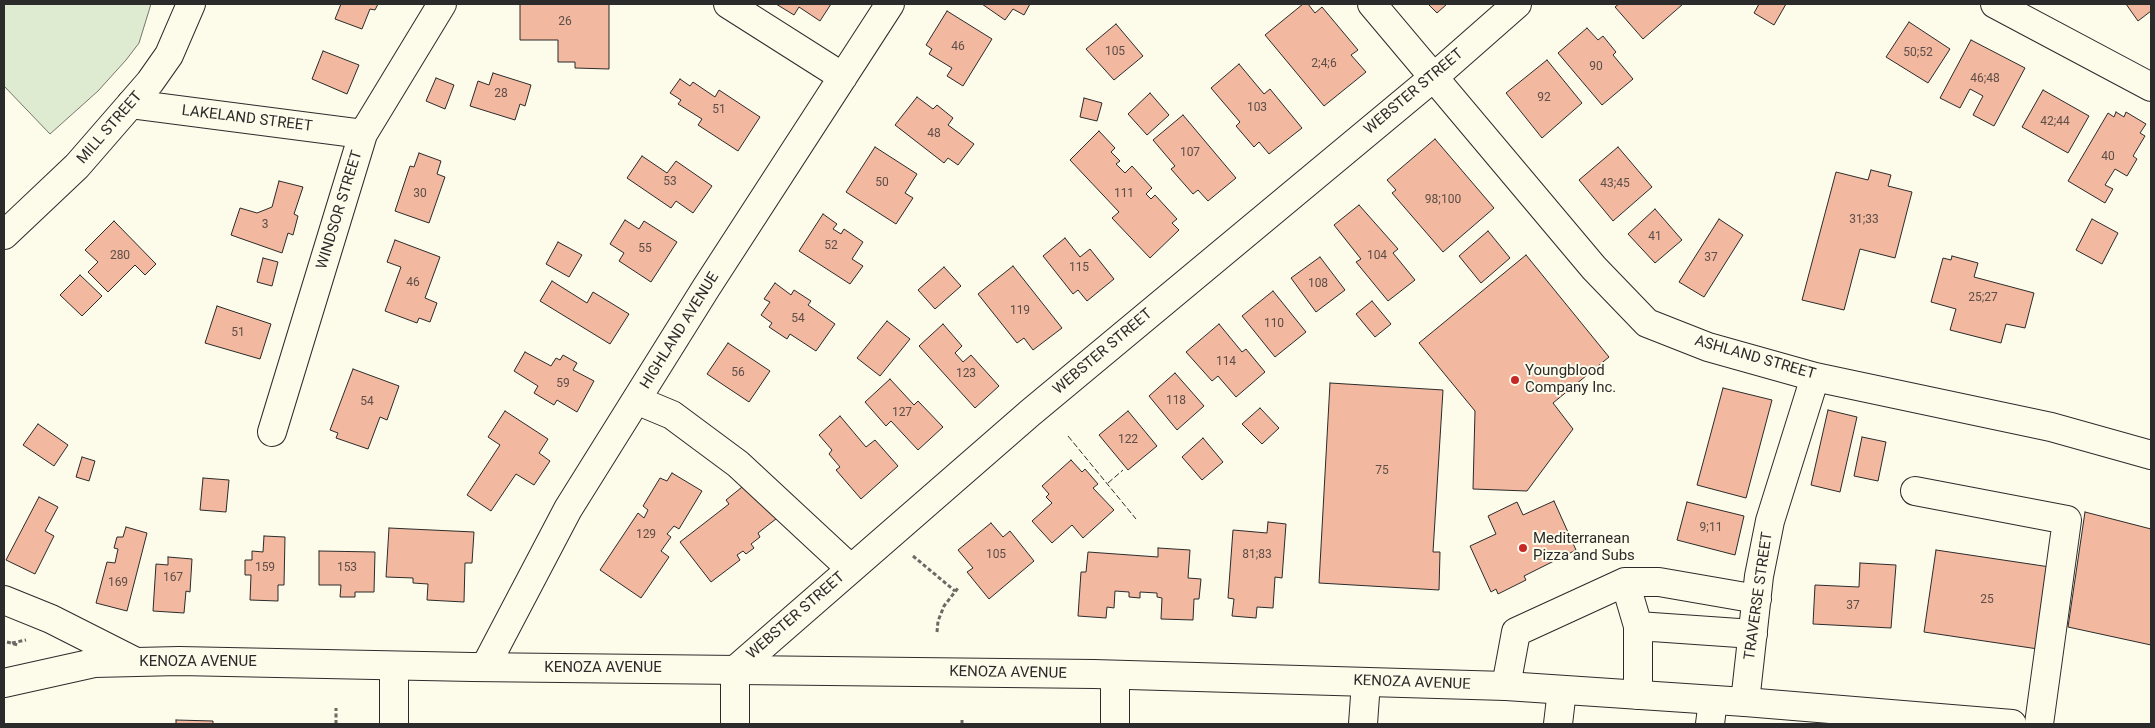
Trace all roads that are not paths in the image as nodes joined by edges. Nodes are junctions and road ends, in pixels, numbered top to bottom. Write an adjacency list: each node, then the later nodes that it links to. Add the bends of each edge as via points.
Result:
1 (191, 4): 11 (street, MILL STREET, via 168,55)
2 (442, 4): 12 (street, WINDSOR STREET)
3 (728, 4): 9 (street)
4 (890, 4): 9 (street, HIGHLAND AVENUE)
5 (1372, 4): 8 (street, ASHLAND STREET)
6 (1517, 4): 8 (street, WEBSTER STREET)
7 (2007, 6): 10 (street)
8 (1434, 76): 14 (street, ASHLAND STREET, via 1594,268 1647,322 1708,347); 19 (street, WEBSTER STREET, via 1030,413)
9 (843, 77): 15 (street, HIGHLAND AVENUE)
10 (2151, 87)
11 (132, 104): 12 (street, LAKELAND STREET); 13 (street, MILL STREET, via 77,166)
12 (363, 134): 16 (street, WINDSOR STREET)
13 (4, 235)
14 (1815, 376): 17 (street, ASHLAND STREET, via 2051,427); 21 (street, TRAVERSE STREET, via 1770,521)
15 (636, 400): 19 (street, via 672,415 738,464); 27 (street, HIGHLAND AVENUE, via 568,509)
16 (272, 432)
17 (2151, 456)
18 (1915, 491): 43 (street, via 2067,520)
19 (851, 569): 28 (street, WEBSTER STREET)
20 (1625, 582): 21 (street, via 1658,582); 23 (street); 32 (street, via 1516,632)
21 (1757, 599): 24 (street, TRAVERSE STREET)
22 (4, 600): 25 (street, via 51,619)
23 (1638, 626): 24 (street); 34 (street)
24 (1752, 634): 35 (street, TRAVERSE STREET)
25 (135, 662): 26 (street, KENOZA AVENUE); 31 (street, KENOZA AVENUE, via 94,663)
26 (394, 666): 27 (street, KENOZA AVENUE); 37 (street)
27 (485, 667): 28 (street, KENOZA AVENUE)
28 (735, 670): 29 (street, KENOZA AVENUE); 38 (street, WEBSTER STREET)
29 (1115, 675): 30 (street, KENOZA AVENUE); 39 (street)
30 (1366, 682): 32 (street, KENOZA AVENUE); 40 (street)
31 (4, 683)
32 (1506, 686): 33 (street, KENOZA AVENUE)
33 (1562, 690): 34 (street, KENOZA AVENUE); 41 (street)
34 (1638, 695): 36 (street, KENOZA AVENUE)
35 (1745, 702): 36 (street, KENOZA AVENUE); 42 (street, KENOZA AVENUE)
36 (1711, 712)
37 (394, 724)
38 (735, 724)
39 (1115, 724)
40 (1363, 724)
41 (1558, 724)
42 (2012, 724)
43 (2039, 724)

